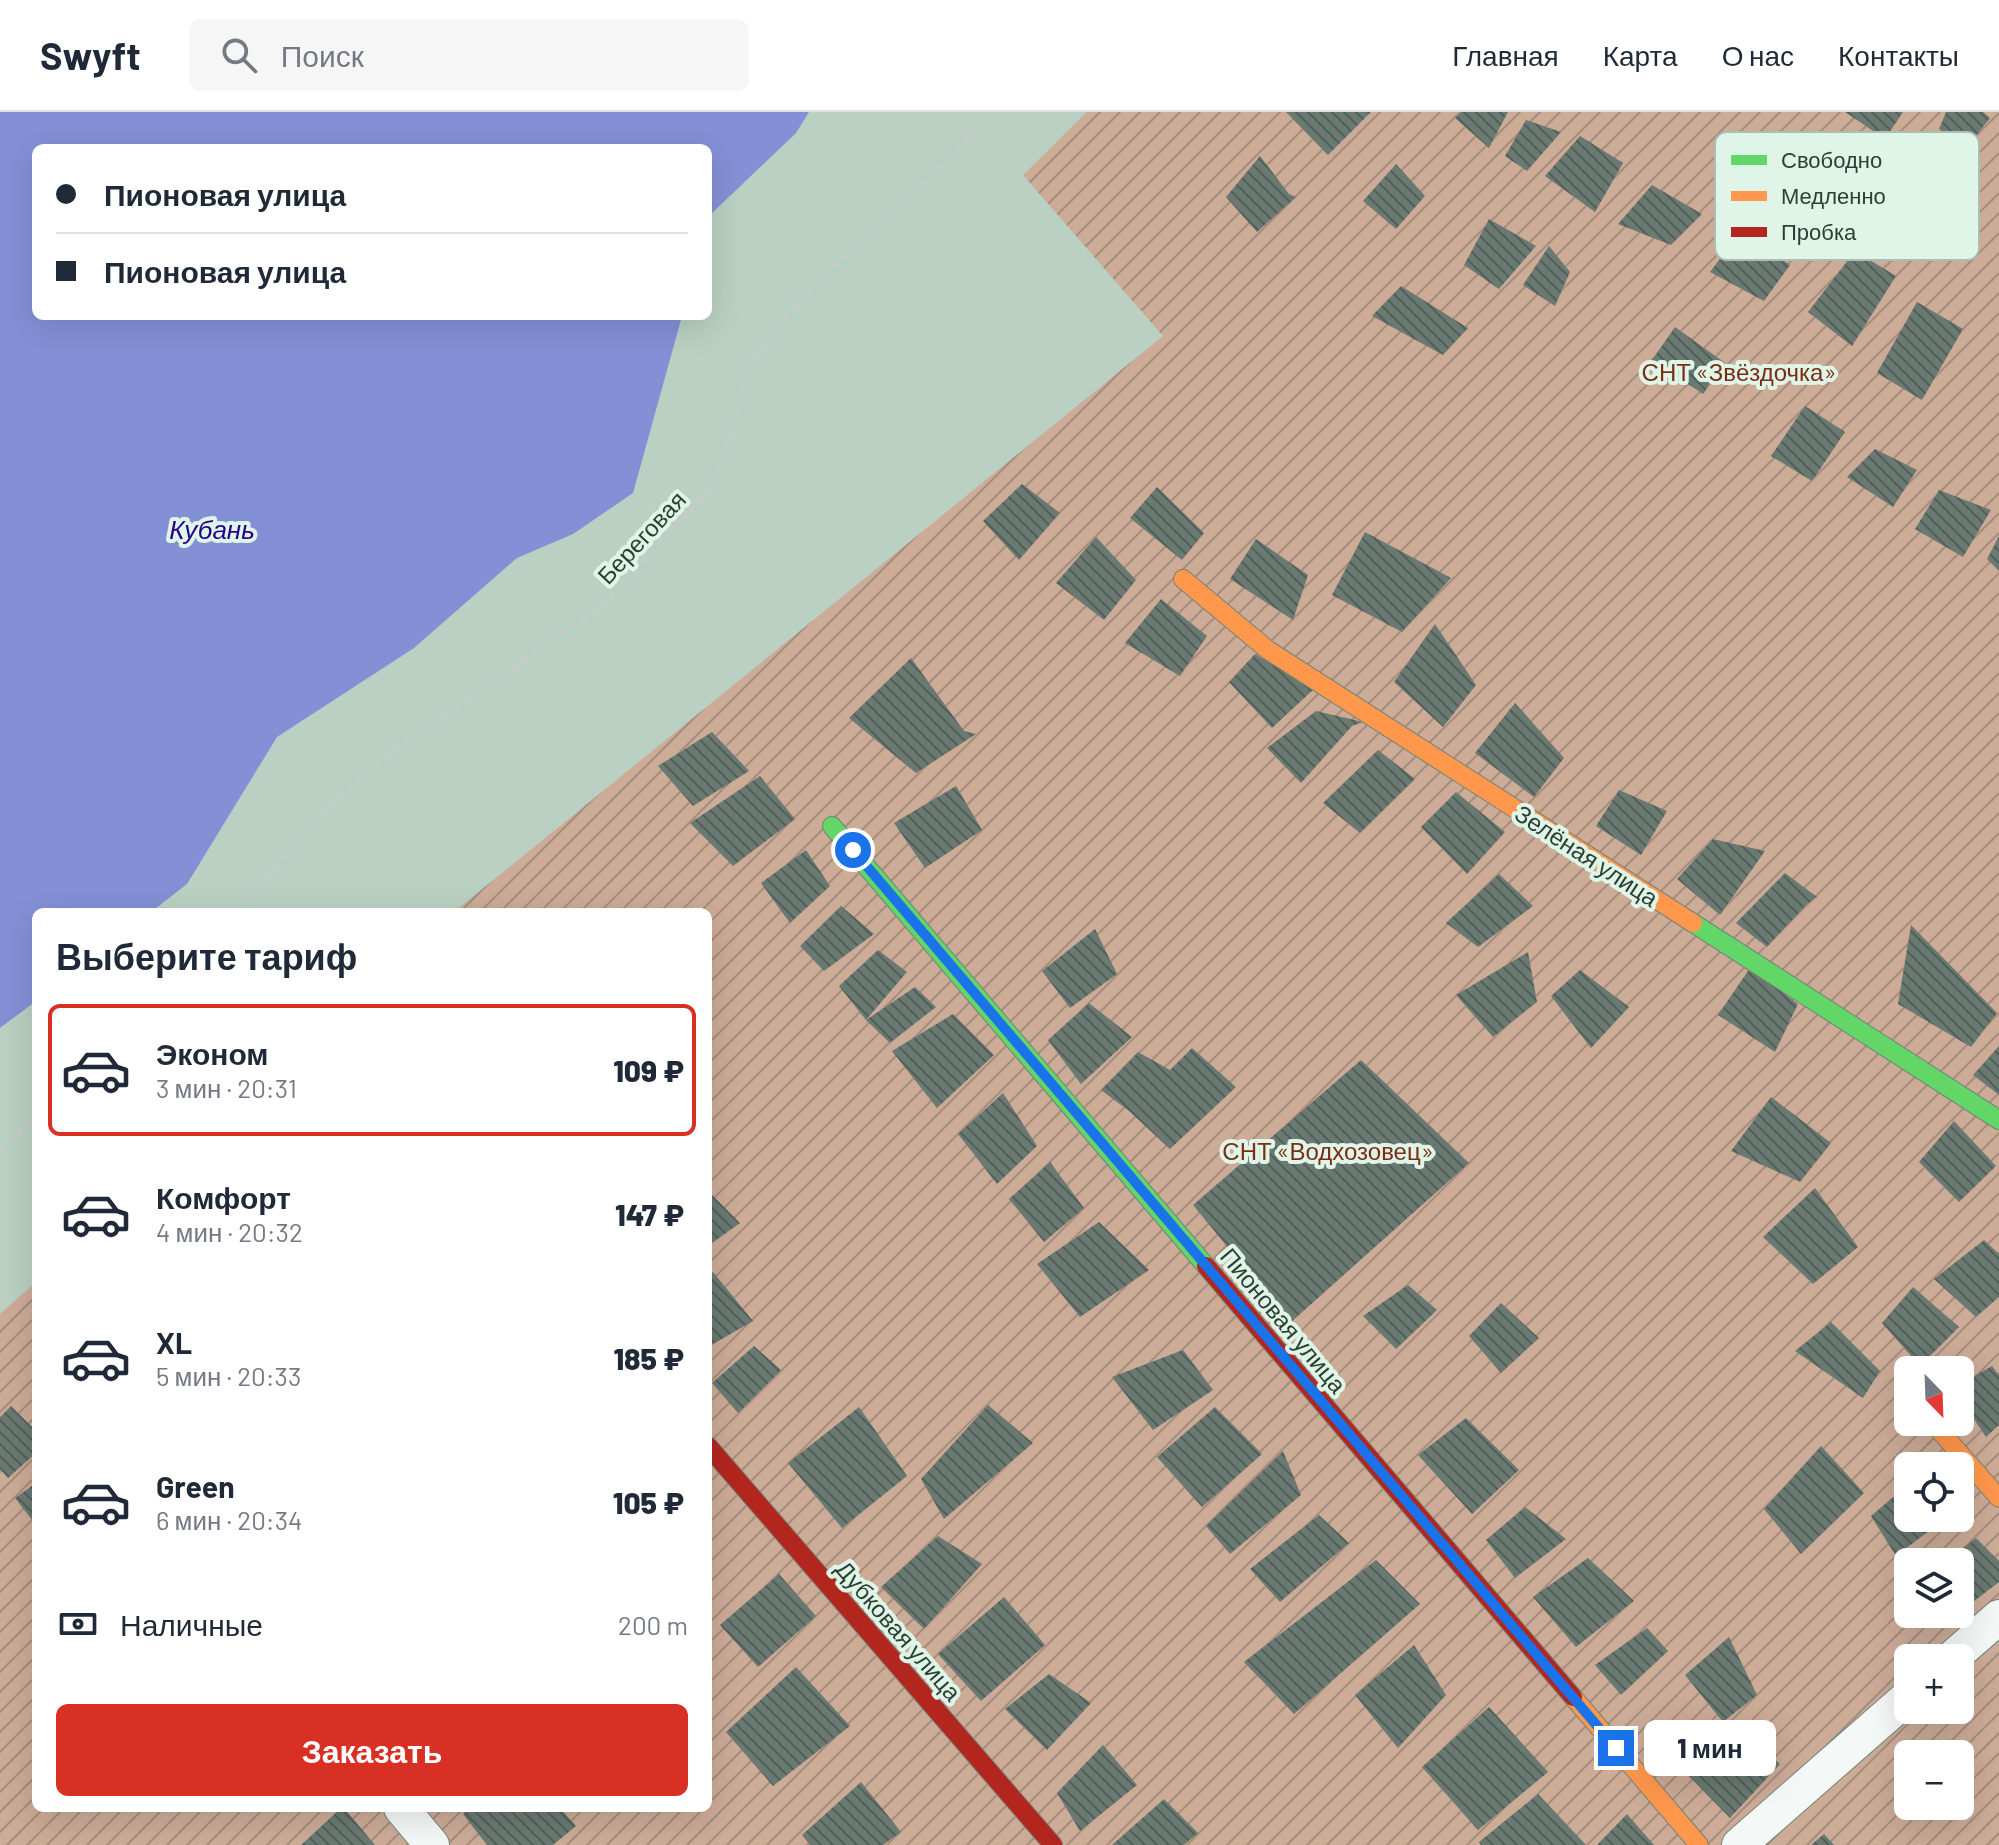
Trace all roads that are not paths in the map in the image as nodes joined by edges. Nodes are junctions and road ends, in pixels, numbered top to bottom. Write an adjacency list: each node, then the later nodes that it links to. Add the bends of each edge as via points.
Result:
1 (1183, 579): 3 (street, Зелёная улица, via 1268,650)
2 (832, 826): 13 (street, Пионовая улица)
3 (1999, 1120)
4 (1944, 1436): 6 (street)
5 (712, 1451): 12 (street, Дубковая улица)
6 (1999, 1498)
7 (1999, 1617): 8 (street)
8 (1968, 1644)
9 (1894, 1709): 14 (street)
10 (404, 1812): 11 (street)
11 (432, 1845)
12 (1053, 1845)
13 (1699, 1845)
14 (1739, 1845)

